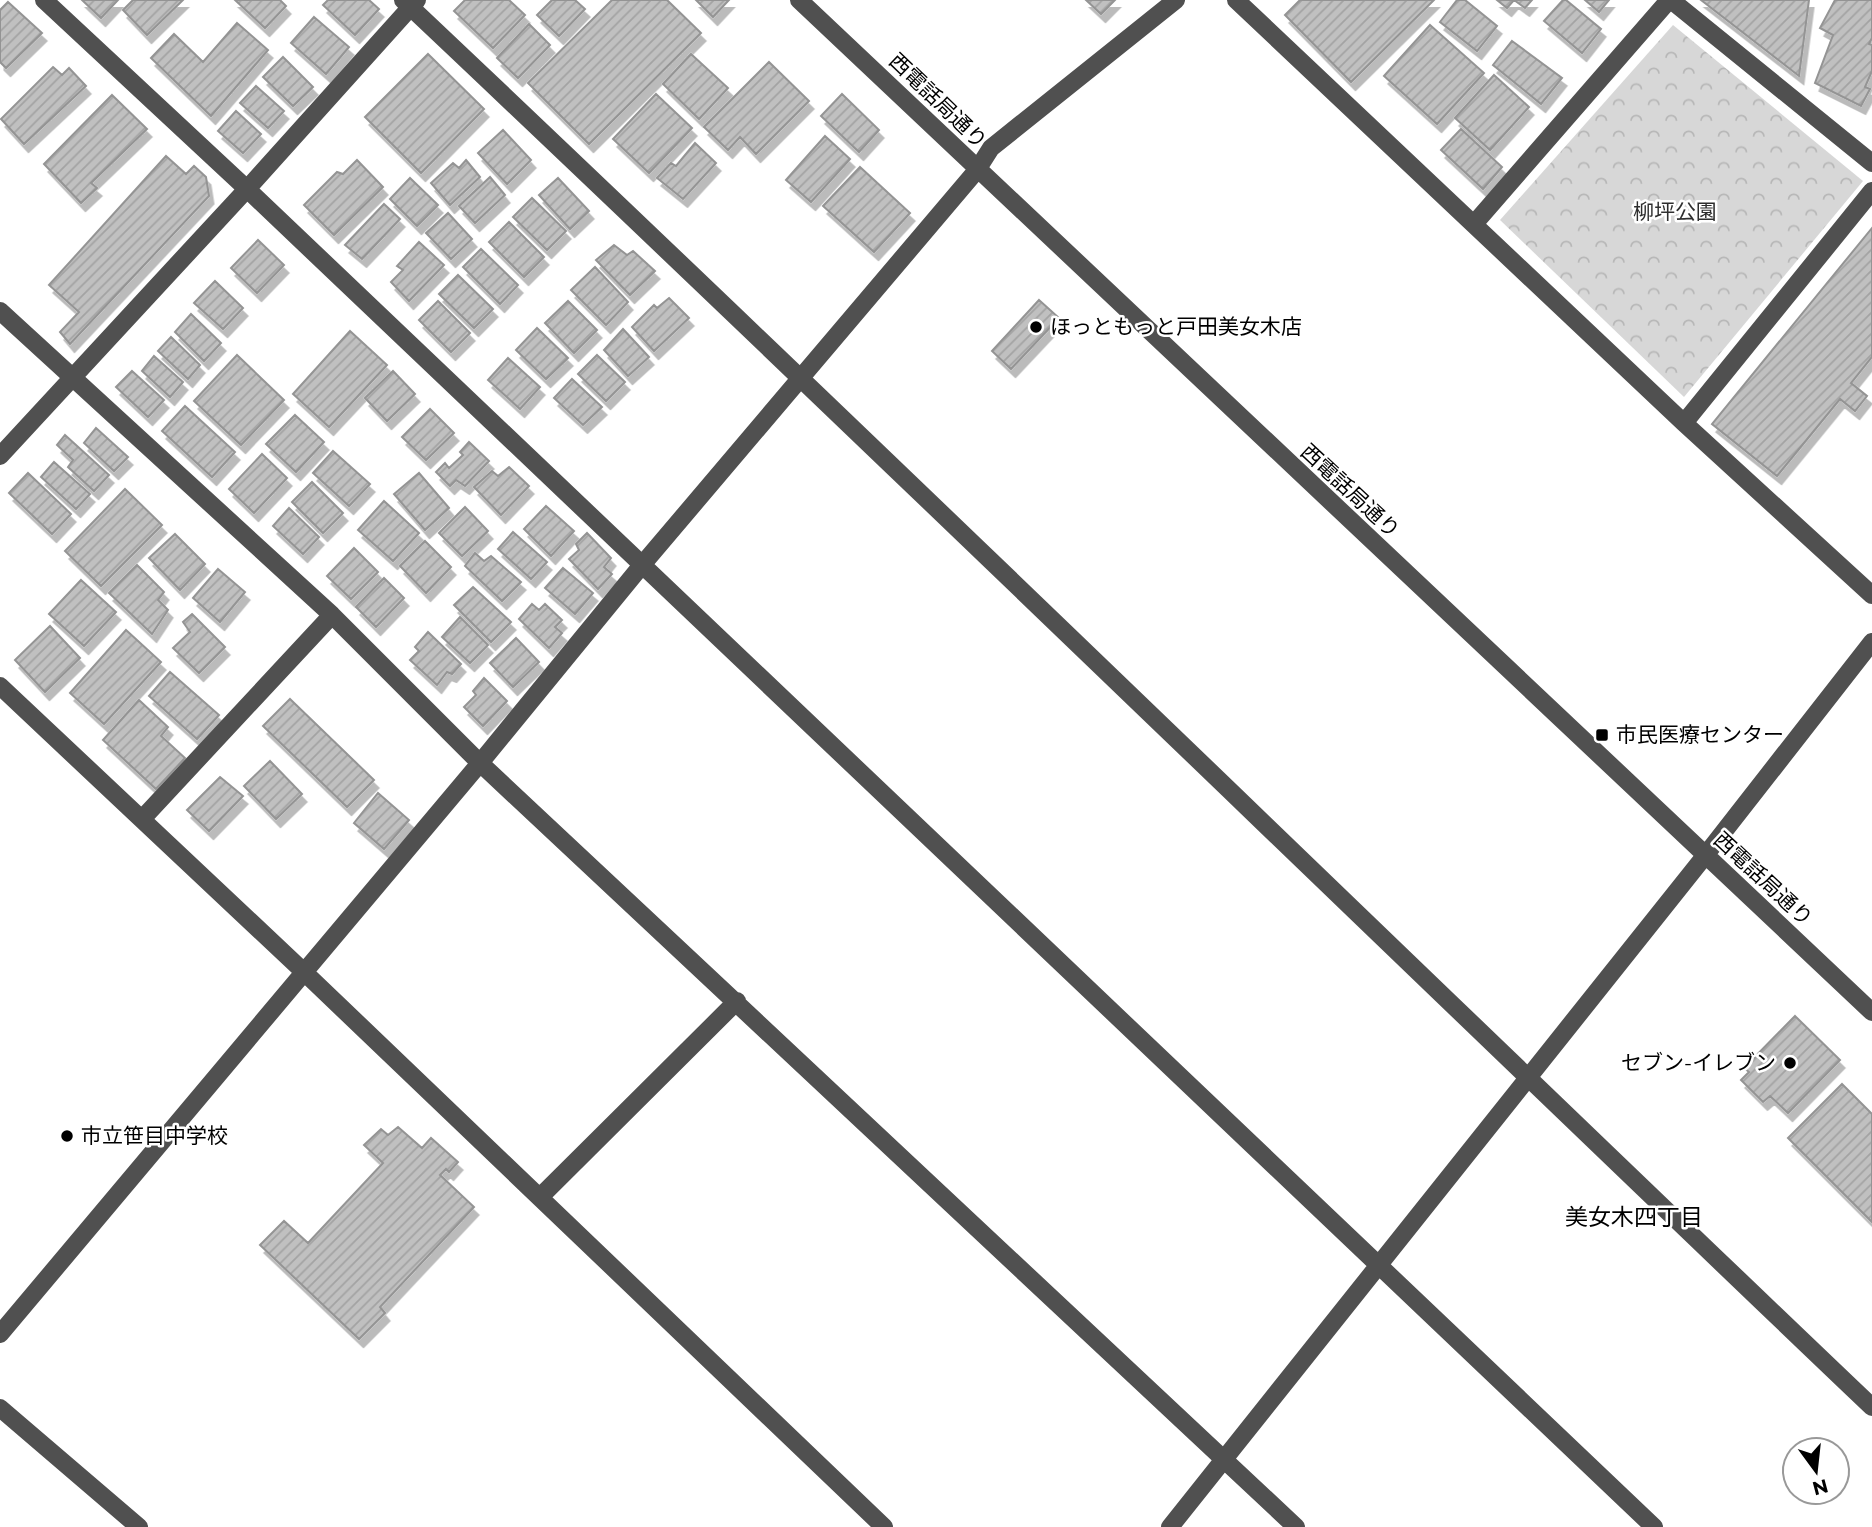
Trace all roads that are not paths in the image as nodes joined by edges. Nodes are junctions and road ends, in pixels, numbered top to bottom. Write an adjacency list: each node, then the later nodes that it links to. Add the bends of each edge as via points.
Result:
1 (44, 0): 9 (street)
2 (799, 0): 8 (street, 西電話局通り)
3 (1176, 0): 8 (street, via 991,148)
4 (1236, 0): 11 (street)
5 (1670, 0): 7 (street); 11 (street)
6 (410, 2): 9 (street); 13 (street)
7 (1872, 163)
8 (976, 170): 13 (street); 24 (street, 西電話局通り)
9 (247, 189): 14 (street); 17 (street)
10 (1872, 191): 15 (street)
11 (1474, 224): 15 (street)
12 (3, 319): 14 (street)
13 (801, 376): 17 (street); 28 (street)
14 (72, 379): 16 (street); 19 (street)
15 (1684, 422): 18 (street)
16 (0, 456)
17 (642, 565): 22 (street); 30 (street)
18 (1872, 595)
19 (332, 615): 22 (street); 23 (street)
20 (1872, 642): 24 (street)
21 (0, 686): 23 (street)
22 (480, 763): 25 (street); 26 (street)
23 (142, 819): 25 (street)
24 (1704, 857): 27 (street, 西電話局通り); 28 (street)
25 (304, 972): 29 (street); 31 (street)
26 (737, 1001): 29 (street); 34 (street)
27 (1872, 1012)
28 (1528, 1079): 30 (street); 32 (street)
29 (540, 1197): 36 (street)
30 (1380, 1264): 34 (street); 39 (street)
31 (0, 1334)
32 (1872, 1407)
33 (0, 1408): 35 (street)
34 (1225, 1459): 37 (street); 38 (street)
35 (139, 1527)
36 (884, 1527)
37 (1170, 1527)
38 (1296, 1527)
39 (1654, 1527)

